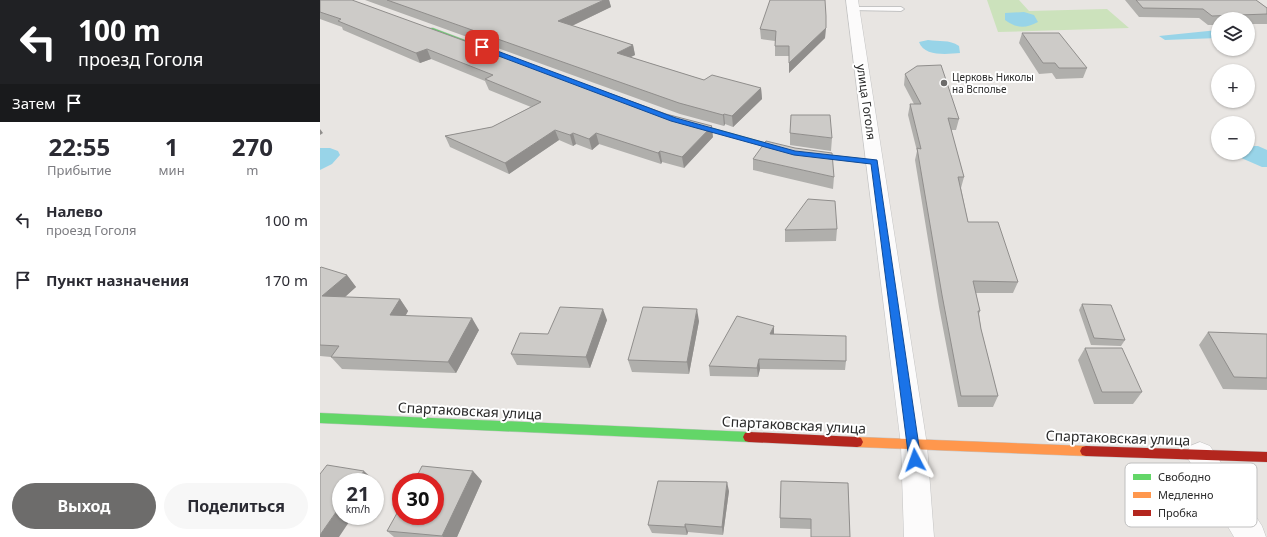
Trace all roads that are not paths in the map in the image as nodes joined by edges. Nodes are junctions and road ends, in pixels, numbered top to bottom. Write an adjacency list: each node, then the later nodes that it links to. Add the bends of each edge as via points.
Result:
1 (852, 4): 2 (lane); 6 (street, улица Гоголя)
2 (901, 9)
3 (423, 26): 4 (street)
4 (512, 58)
5 (674, 119): 6 (street, via 794,153)
6 (874, 162): 8 (street, улица Гоголя)
7 (320, 418): 8 (street, Спартаковская улица)
8 (914, 445): 9 (street, Спартаковская улица); 13 (street, улица Гоголя)
9 (1200, 455): 10 (street, Спартаковская улица); 11 (street)
10 (1267, 457)
11 (1205, 463)
12 (1245, 527): 14 (street)
13 (919, 537)
14 (1251, 537)

